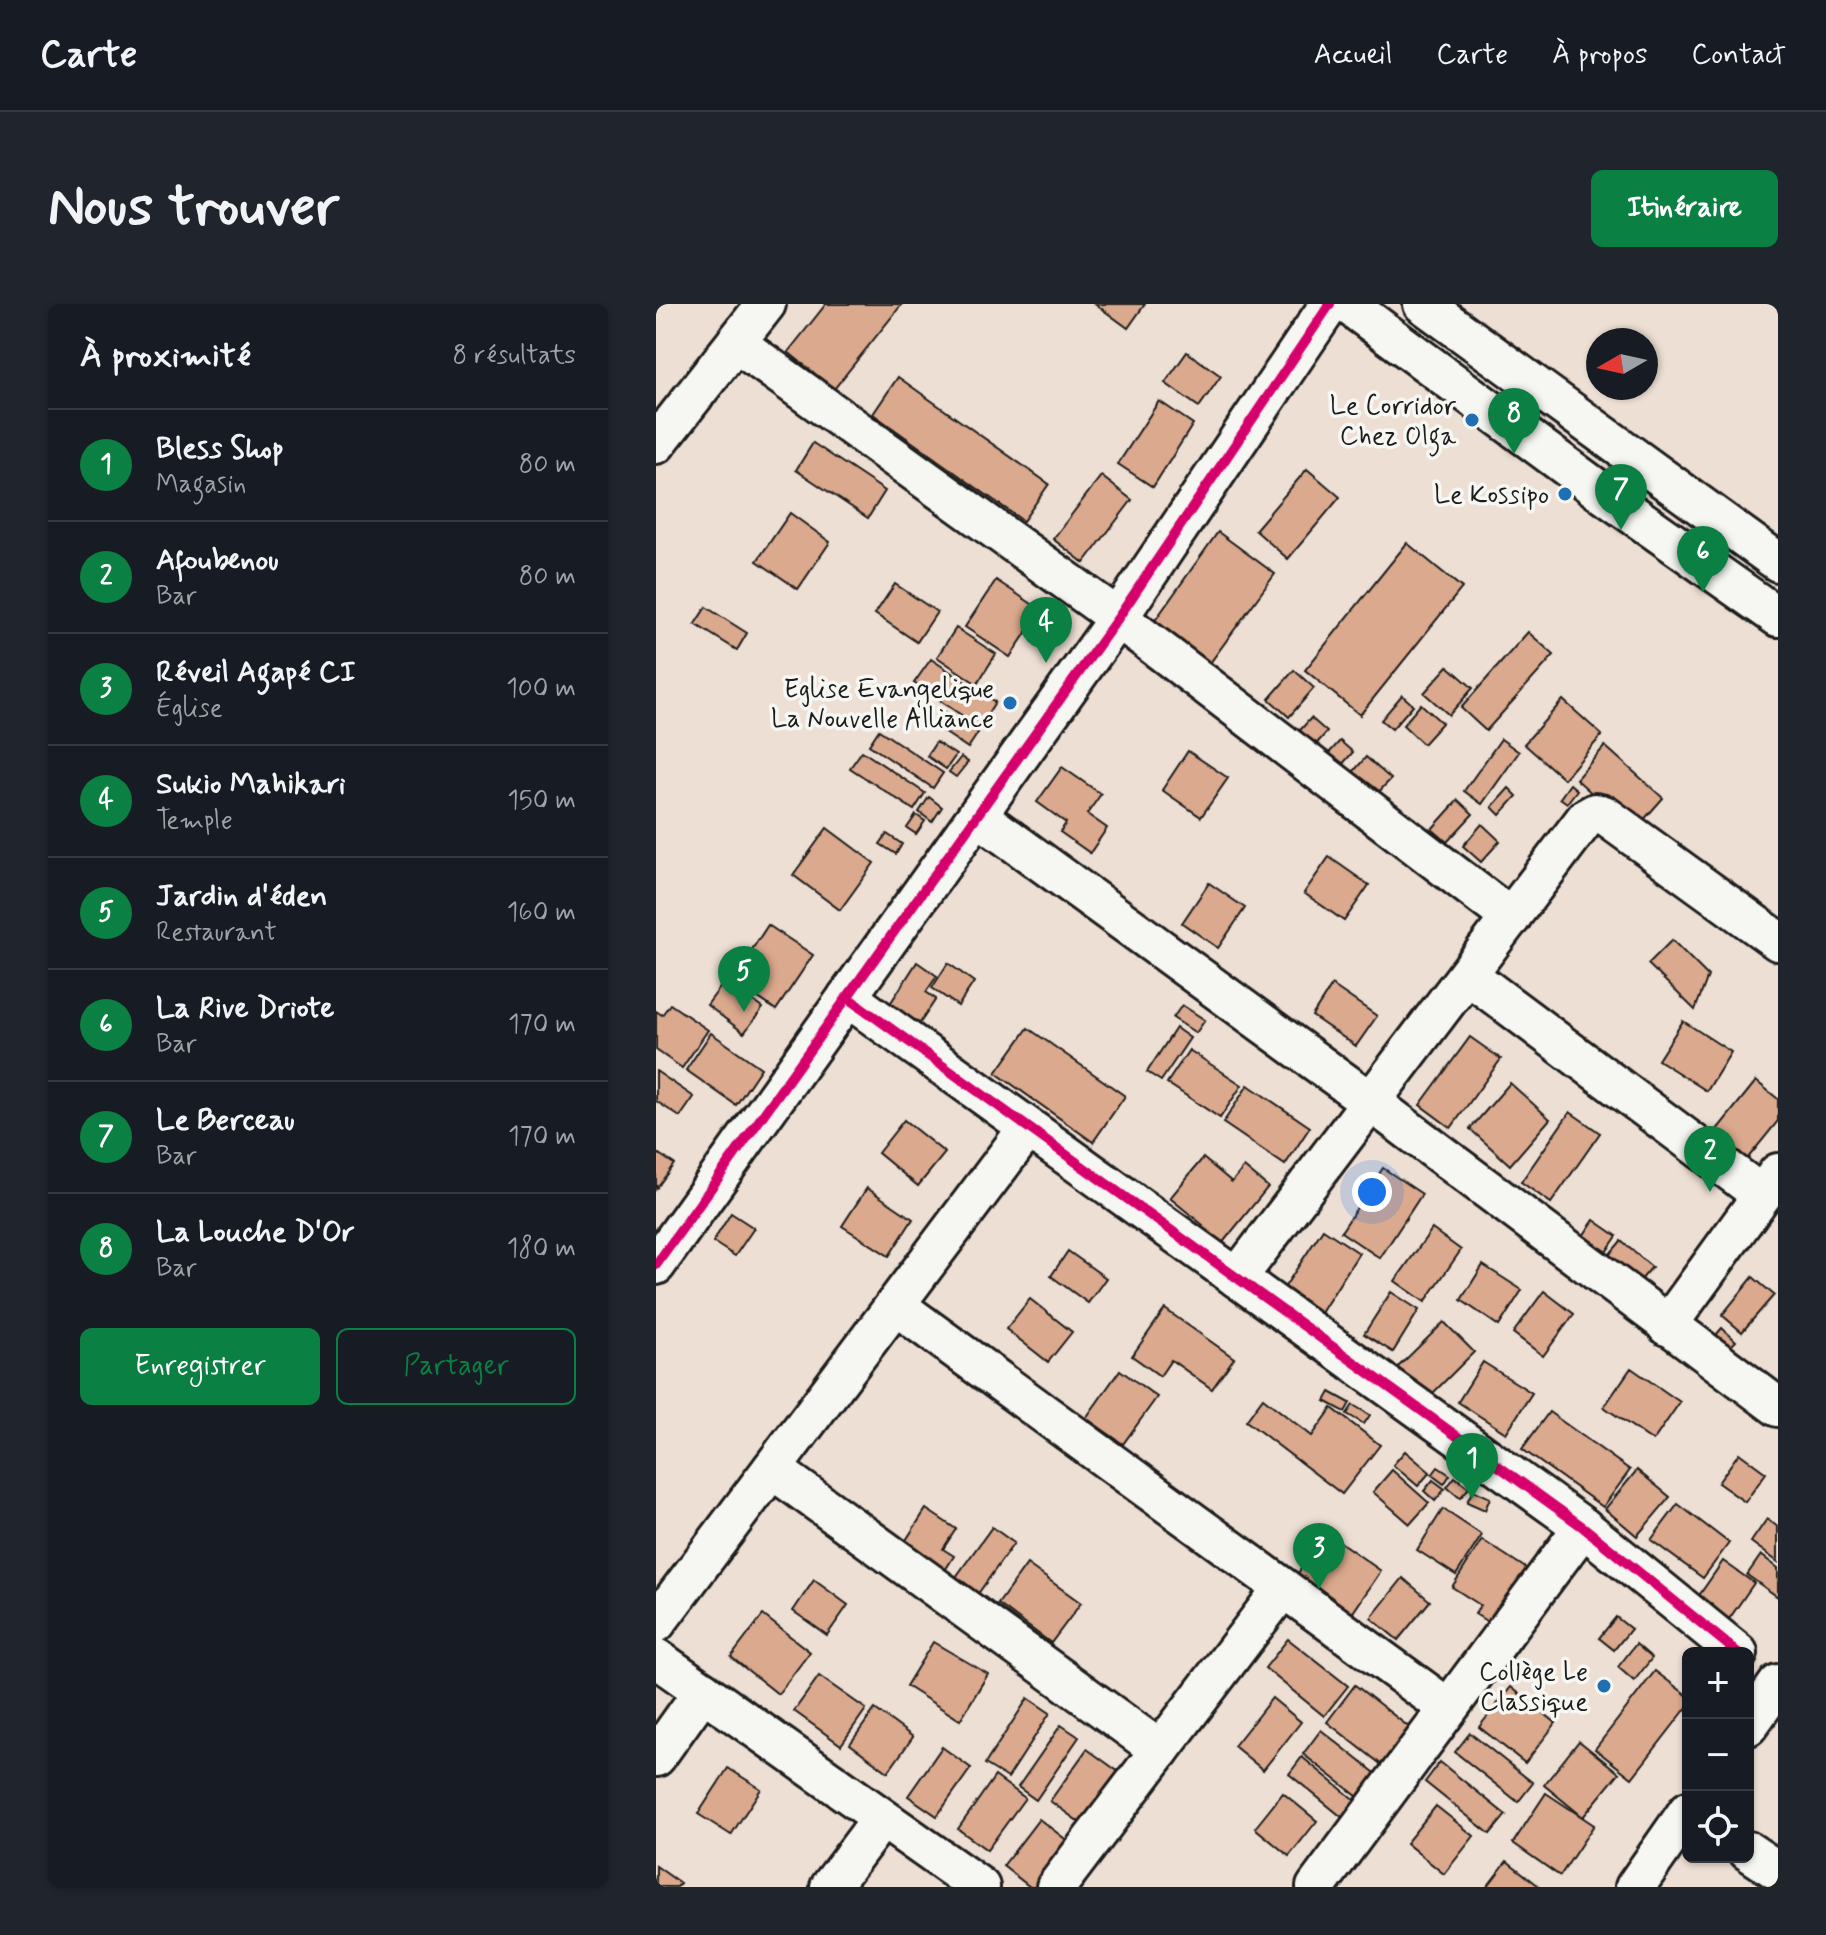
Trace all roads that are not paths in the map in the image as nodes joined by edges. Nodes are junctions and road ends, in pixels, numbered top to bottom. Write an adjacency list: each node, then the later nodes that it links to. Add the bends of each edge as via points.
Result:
1 (766, 304): 5 (street)
2 (1330, 304): 9 (street)
3 (1347, 304): 8 (street)
4 (1423, 304): 7 (street)
5 (736, 343): 6 (street); 9 (street)
6 (659, 433)
7 (1776, 556)
8 (1778, 617)
9 (1118, 618): 10 (street); 11 (street)
10 (978, 816): 14 (street); 15 (street)
11 (1511, 918): 12 (street, via 1595,813); 13 (street)
12 (1778, 941)
13 (1468, 975): 15 (street); 17 (street)
14 (847, 997): 16 (street); 18 (street)
15 (1371, 1102): 19 (street); 21 (street)
16 (1028, 1128): 19 (street); 20 (street)
17 (1770, 1184): 21 (street)
18 (656, 1265)
19 (1237, 1278): 24 (street)
20 (895, 1305): 23 (street); 25 (street)
21 (1667, 1326): 22 (street)
22 (1778, 1407)
23 (772, 1469): 26 (street); 34 (street)
24 (1583, 1527): 27 (street); 32 (street)
25 (1283, 1588): 32 (street); 34 (street)
26 (656, 1623)
27 (1731, 1647)
28 (656, 1658): 31 (street)
29 (1754, 1666): 30 (street)
30 (1778, 1684): 33 (street)
31 (703, 1691): 35 (street); 36 (street)
32 (1448, 1708): 43 (street)
33 (1753, 1719)
34 (1160, 1750): 42 (street)
35 (656, 1757)
36 (882, 1818): 40 (street); 41 (street)
37 (1682, 1820): 44 (street)
38 (1754, 1855): 39 (street)
39 (1778, 1871)
40 (830, 1887)
41 (980, 1887)
42 (1056, 1887)
43 (1316, 1887)
44 (1635, 1887)

